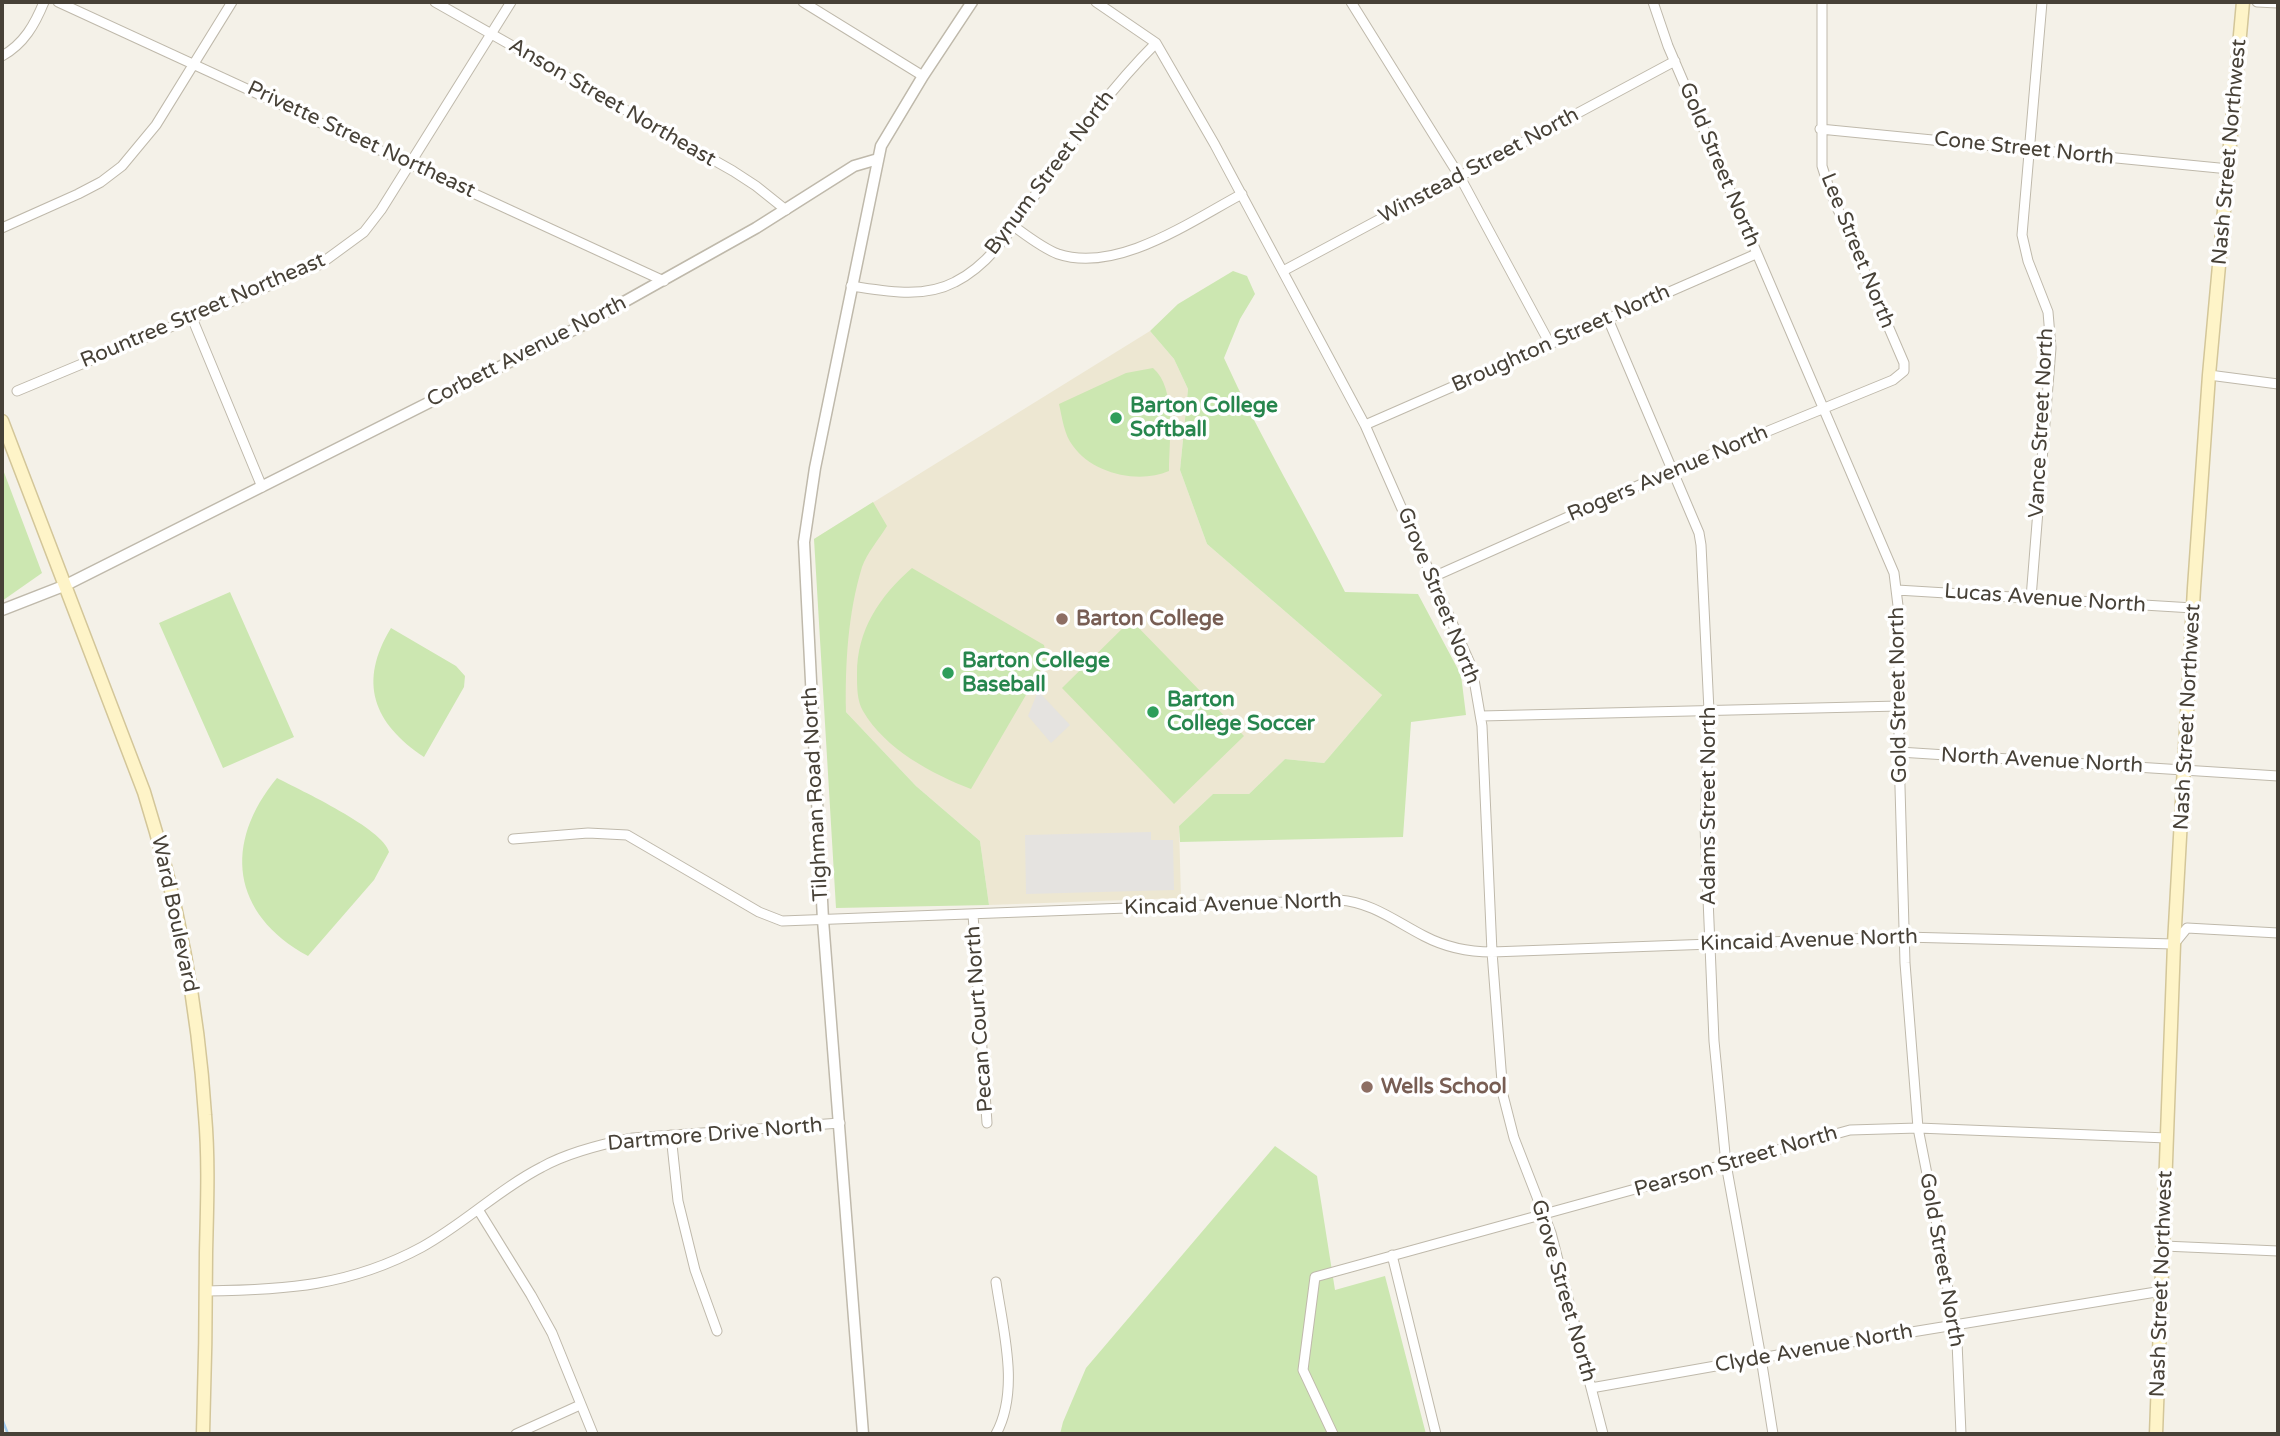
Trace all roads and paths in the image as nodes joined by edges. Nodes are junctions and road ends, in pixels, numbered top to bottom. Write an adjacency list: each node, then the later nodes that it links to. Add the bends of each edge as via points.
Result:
1 (44, 2): 18 (street, via 28,34)
2 (58, 2): 20 (street, Privette Street Northeast)
3 (232, 2): 20 (street)
4 (435, 2): 16 (street, Anson Street Northeast)
5 (511, 2): 16 (street, Rountree Street Northeast)
6 (803, 2): 21 (street)
7 (972, 2): 21 (street)
8 (1096, 2): 17 (street, Grove Street North)
9 (1351, 2): 27 (street)
10 (1653, 2): 19 (street, Gold Street North)
11 (1822, 2): 22 (street, Lee Street North)
12 (2042, 2): 23 (street, Vance Street North)
13 (2243, 2): 26 (main road, Nash Street Northwest)
14 (2257, 2): 15 (street)
15 (2278, 4)
16 (491, 34): 25 (street, Rountree Street Northeast); 29 (street, Anson Street Northeast, via 733,171)
17 (1156, 43): 28 (street, Grove Street North); 30 (street, Bynum Street North, via 1103,101)
18 (2, 56)
19 (1675, 61): 27 (street, Winstead Street North); 32 (street, Gold Street North)
20 (194, 63): 25 (street, Privette Street Northeast); 31 (street, via 141,146 113,174)
21 (923, 76): 24 (street, via 881,146)
22 (1820, 129): 23 (street, Cone Street North); 39 (street, Lee Street North, via 1820,158 1830,191)
23 (2028, 149): 26 (street, Cone Street North); 51 (street, Vance Street North, via 2022,235 2048,312 2051,348)
24 (878, 159): 29 (street, Corbett Avenue North, via 854,166); 35 (street, Tilghman Road North)
25 (411, 162): 34 (street, Privette Street Northeast); 36 (street, Rountree Street Northeast, via 381,210 352,242 319,265)
26 (2229, 169): 40 (main road, Nash Street Northwest)
27 (1460, 177): 33 (street, Winstead Street North); 38 (street)
28 (1242, 194): 30 (street, via 1149,243 1107,257 1059,254); 33 (street, Grove Street North)
29 (786, 210): 34 (street, Corbett Avenue North)
30 (1012, 225): 35 (street, Bynum Street North, via 986,260 955,283 906,292)
31 (2, 228)
32 (1756, 254): 37 (street, Broughton Street North); 43 (street, Gold Street North)
33 (1283, 271): 45 (street, Grove Street North)
34 (664, 281): 47 (street, Corbett Avenue North)
35 (851, 286): 62 (street, Tilghman Road North, via 804,542)
36 (192, 318): 42 (street, Rountree Street Northeast); 47 (street)
37 (1608, 319): 38 (street, Broughton Street North); 46 (street, Adams Street North)
38 (1550, 344): 45 (street, Broughton Street North)
39 (1904, 371): 43 (street, Rogers Avenue North, via 1893,380)
40 (2210, 375): 41 (street); 52 (main road, Nash Street Northwest)
41 (2278, 384)
42 (17, 391)
43 (1823, 407): 46 (street, Rogers Avenue North); 50 (street, Gold Street North, via 1888,554)
44 (2, 421): 49 (main road, Ward Boulevard)
45 (1365, 425): 48 (street, Grove Street North)
46 (1673, 470): 48 (street, Rogers Avenue North); 55 (street, Adams Street North, via 1701,545)
47 (262, 487): 49 (street, Corbett Avenue North)
48 (1433, 577): 56 (street, Grove Street North, via 1472,668)
49 (66, 585): 53 (street, Corbett Avenue North); 80 (main road, Ward Boulevard, via 144,792 182,938 206,1116)
50 (1897, 590): 51 (street, Lucas Avenue North); 54 (street, Gold Street North)
51 (2031, 598): 52 (street, Lucas Avenue North)
52 (2193, 608): 58 (main road, Nash Street Northwest)
53 (2, 610)
54 (1899, 706): 55 (street); 57 (street, Gold Street North)
55 (1709, 711): 56 (street); 65 (street, Adams Street North, via 1705,827)
56 (1481, 716): 67 (street, Grove Street North)
57 (1899, 752): 58 (street, North Avenue North); 64 (street, Gold Street North)
58 (2186, 769): 59 (street, North Avenue North); 66 (main road, Nash Street Northwest)
59 (2278, 776)
60 (513, 839): 62 (street, Kincaid Avenue North, via 588,832 627,835 773,918)
61 (973, 914): 62 (street, Kincaid Avenue North); 67 (street, Kincaid Avenue North, via 1358,901 1451,947); 69 (street, Pecan Court North)
62 (823, 920): 68 (street, Tilghman Road North)
63 (2278, 933): 66 (street, via 2187,928)
64 (1904, 937): 65 (street, Kincaid Avenue North); 66 (street, Kincaid Avenue North); 70 (street, Gold Street North)
65 (1710, 944): 67 (street, Kincaid Avenue North); 73 (street, Adams Street North)
66 (2174, 944): 72 (main road, Nash Street Northwest)
67 (1492, 952): 75 (street, Grove Street North, via 1504,1101 1521,1160)
68 (839, 1123): 71 (street, Dartmore Drive North); 90 (street, Tilghman Road North)
69 (987, 1123)
70 (1917, 1128): 72 (street, Pearson Street North); 73 (street, Pearson Street North, via 1850,1130); 82 (street, Gold Street North)
71 (671, 1135): 74 (street, Dartmore Drive North, via 623,1140 573,1154 542,1167); 83 (street, via 681,1213)
72 (2167, 1138): 76 (main road, Nash Street Northwest)
73 (1726, 1164): 75 (street, Pearson Street North); 84 (street, Adams Street North)
74 (479, 1211): 80 (street, Dartmore Drive North, via 389,1263 331,1282 271,1290); 86 (street, via 546,1322)
75 (1544, 1213): 78 (street, Pearson Street North); 85 (street, Grove Street North)
76 (2164, 1246): 77 (street); 81 (main road, Nash Street Northwest)
77 (2278, 1251)
78 (1392, 1255): 92 (street, Pearson Street North, via 1315,1277 1303,1370); 93 (street)
79 (996, 1282): 91 (street, via 1009,1381 1006,1409)
80 (206, 1291): 87 (main road, Ward Boulevard)
81 (2162, 1291): 82 (street, Clyde Avenue North); 97 (main road, Nash Street Northwest)
82 (1954, 1326): 84 (street, Clyde Avenue North); 96 (street, Gold Street North)
83 (717, 1331)
84 (1761, 1358): 85 (street, Clyde Avenue North); 95 (street, Adams Street North)
85 (1591, 1388): 94 (street, Grove Street North)
86 (580, 1405): 88 (street); 89 (street)
87 (203, 1434)
88 (516, 1434)
89 (593, 1434)
90 (863, 1434)
91 (996, 1434)
92 (1333, 1434)
93 (1436, 1434)
94 (1603, 1434)
95 (1773, 1434)
96 (1961, 1434)
97 (2156, 1434)

